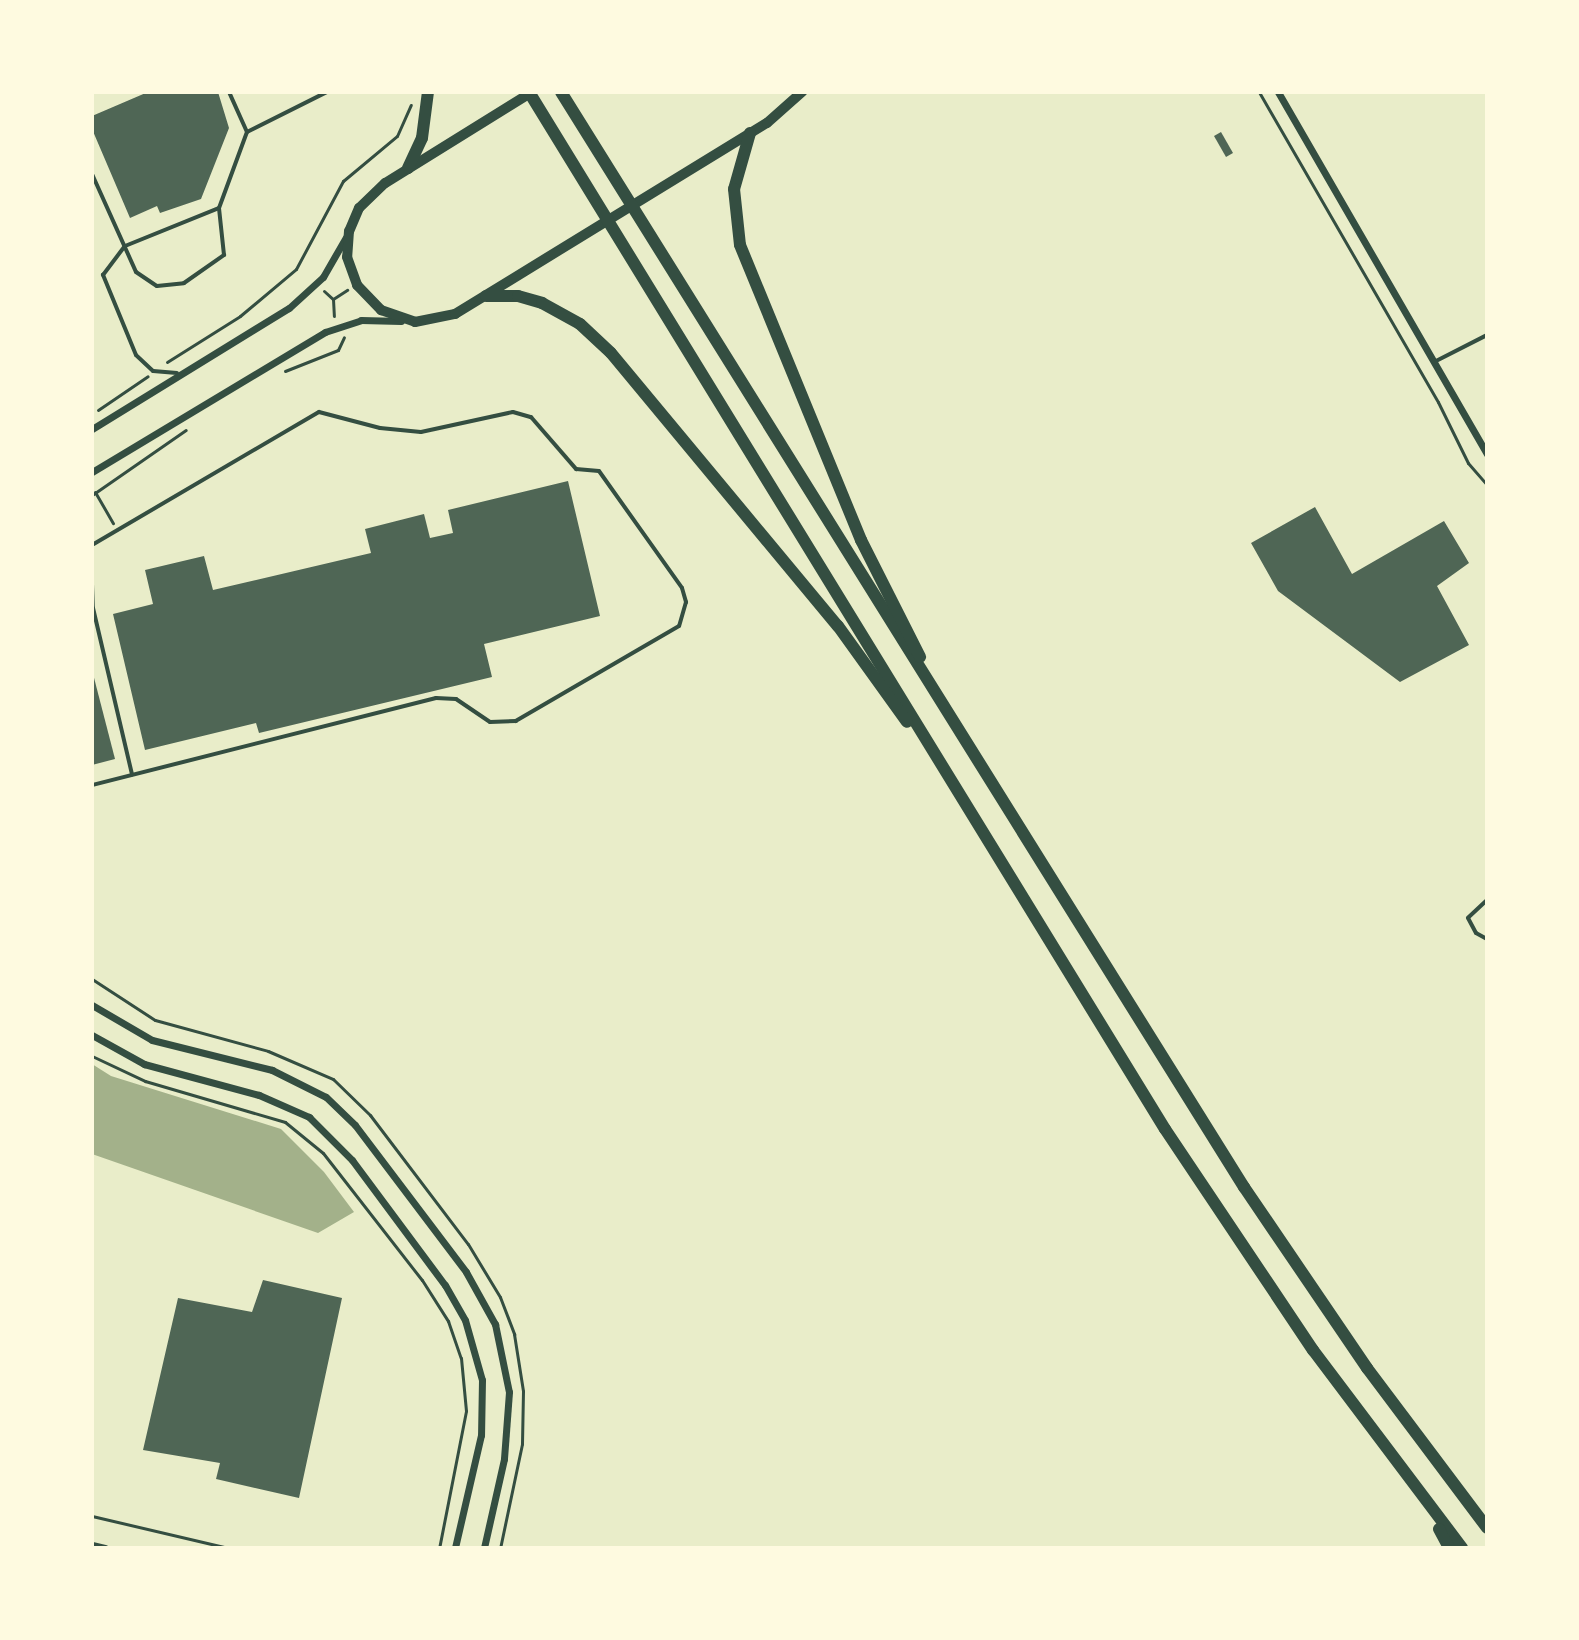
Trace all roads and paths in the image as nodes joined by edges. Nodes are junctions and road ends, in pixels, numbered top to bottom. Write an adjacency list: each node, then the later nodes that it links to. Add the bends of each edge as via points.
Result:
1 (229, 92): 9 (lane)
2 (327, 92): 9 (lane)
3 (530, 92): 11 (main road); 40 (highway)
4 (802, 92): 10 (main road)
5 (1259, 92): 29 (path)
6 (1278, 92): 23 (street)
7 (422, 93): 11 (highway, via 422,138); 22 (path, via 397,136 343,181 296,269)
8 (563, 95): 37 (highway)
9 (247, 132): 13 (lane)
10 (750, 133): 17 (main road); 37 (highway, via 734,189 736,226 749,270 861,540)
11 (408, 168): 14 (main road, via 365,199)
12 (92, 174): 15 (lane)
13 (219, 208): 15 (lane); 15 (lane, via 224,255 184,283 157,286 144,281)
14 (349, 231): 16 (main road, via 347,257); 24 (street, via 334,262 299,300)
15 (125, 246): 24 (lane, via 103,275 129,343 153,371 164,375)
16 (357, 285): 18 (path); 19 (main road, via 381,310)
17 (486, 296): 19 (main road, via 446,318); 40 (highway, via 542,303 580,324 611,353 847,636)
18 (333, 299)
19 (407, 321): 20 (street, via 361,320)
20 (339, 326): 25 (path, via 342,347); 31 (street)
21 (1487, 335): 23 (lane)
22 (200, 343)
23 (1434, 362): 30 (street)
24 (189, 369): 27 (street)
25 (283, 372)
26 (195, 425): 33 (path)
27 (92, 429)
28 (1466, 445): 29 (path)
29 (1460, 449): 32 (path)
30 (1487, 454)
31 (92, 472)
32 (1487, 485)
33 (94, 493): 34 (path)
34 (117, 529): 35 (lane); 38 (lane, via 319,412 421,432 513,412 531,417 576,469 599,471 682,588 686,602 679,626 516,721 490,722 456,699 436,698)
35 (92, 545)
36 (92, 584): 38 (lane)
37 (973, 755): 48 (highway, via 1269,1224)
38 (132, 774): 39 (lane)
39 (92, 785)
40 (976, 822): 46 (highway, via 1210,1198)
41 (1487, 900): 42 (lane, via 1468,918 1476,933)
42 (1487, 939)
43 (92, 1005): 54 (street, via 152,1040 272,1070 326,1097 355,1125 466,1272 495,1324 509,1392 504,1459)
44 (92, 1035): 53 (street, via 144,1064 259,1095 309,1117 352,1160 445,1285 465,1320 482,1380 479,1449)
45 (92, 1056): 52 (path, via 145,1081 285,1122 323,1153 422,1280 448,1321 461,1358 466,1411)
46 (1427, 1505): 55 (highway); 56 (highway)
47 (92, 1516): 51 (path)
48 (1486, 1526)
49 (92, 1545): 50 (street)
50 (105, 1548)
51 (228, 1548)
52 (439, 1548)
53 (455, 1548)
54 (484, 1548)
55 (1449, 1548)
56 (1462, 1548)

